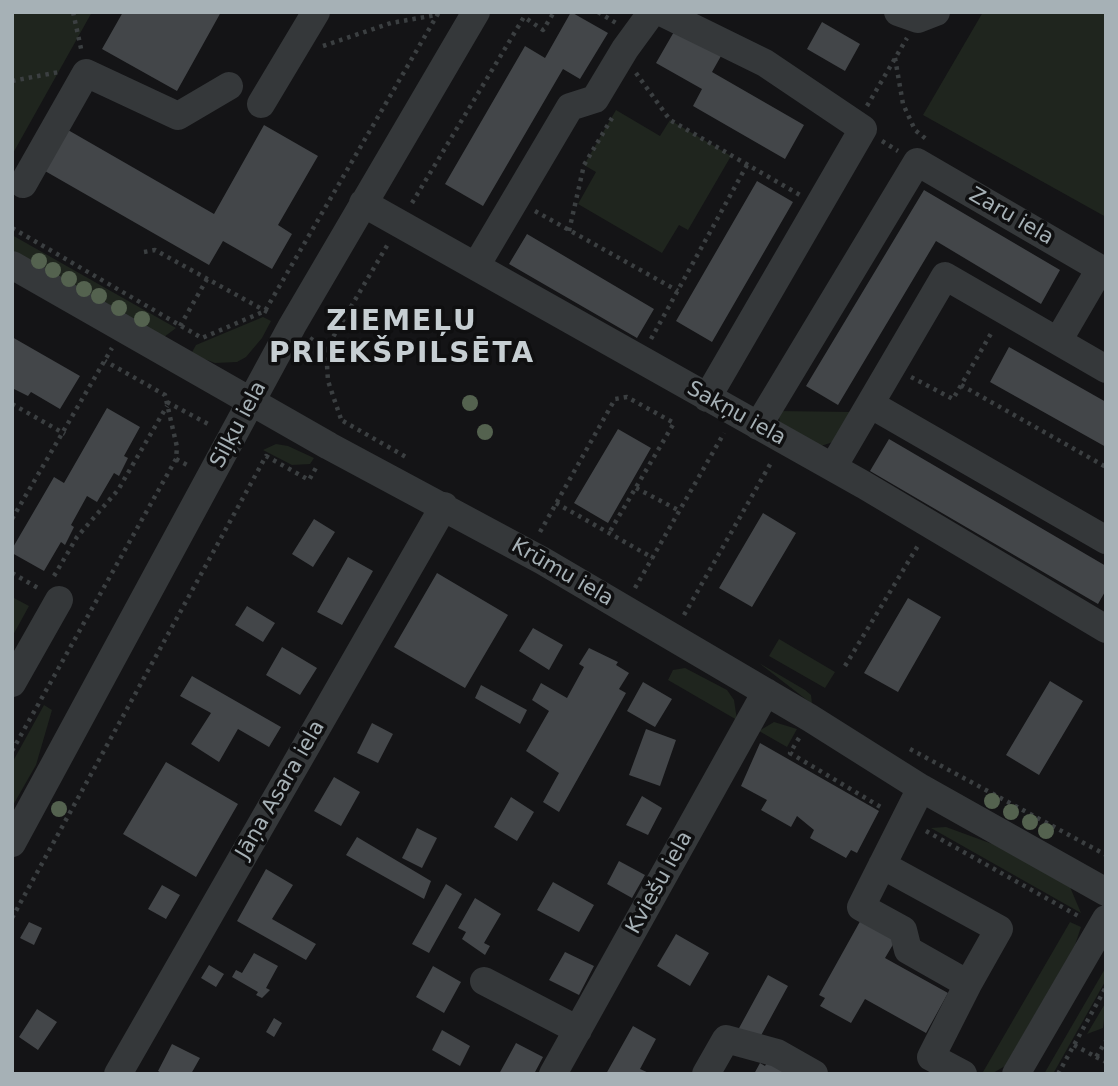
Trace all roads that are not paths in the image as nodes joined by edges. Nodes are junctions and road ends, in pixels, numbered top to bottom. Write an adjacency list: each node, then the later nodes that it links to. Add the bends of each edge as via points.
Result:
1 (316, 12): 6 (street)
2 (476, 12): 8 (street, Siļķu iela)
3 (652, 12): 10 (street, via 595,99 570,107)
4 (661, 12): 14 (street, via 765,63 859,127 819,206)
5 (229, 86): 7 (street, via 178,116 86,73)
6 (261, 104)
7 (23, 184)
8 (363, 203): 10 (street, Sakņu iela); 15 (street, Siļķu iela)
9 (12, 265): 15 (street, Krūmu iela)
10 (476, 266): 14 (street, Sakņu iela)
11 (1103, 270): 12 (street); 17 (street, Zaru iela, via 923,152)
12 (1058, 341): 13 (street); 16 (street, via 945,276)
13 (1106, 369)
14 (707, 398): 17 (street, Sakņu iela)
15 (251, 402): 19 (street, Krūmu iela); 26 (street, Siļķu iela)
16 (870, 404): 18 (street); 20 (street)
17 (747, 419): 18 (street, Sakņu iela)
18 (833, 467): 22 (street, Sakņu iela)
19 (444, 506): 24 (street, Krūmu iela); 33 (street, Jāņa Asara iela)
20 (1106, 540)
21 (55, 590): 23 (street)
22 (1106, 629)
23 (12, 683)
24 (766, 692): 25 (street, Krūmu iela); 32 (street, Kviešu iela)
25 (921, 788): 27 (street); 28 (street, Krūmu iela)
26 (12, 843)
27 (882, 865): 31 (street, via 861,906 903,930 908,950); 31 (street, via 999,929)
28 (1106, 892)
29 (1106, 919): 38 (street)
30 (484, 981): 32 (street)
31 (968, 984): 37 (street, via 931,1057)
32 (578, 1030): 34 (street, Kviešu iela)
33 (118, 1074)
34 (554, 1074)
35 (706, 1074): 36 (street, via 726,1039 777,1054)
36 (814, 1074)
37 (963, 1074)
38 (1016, 1074)

